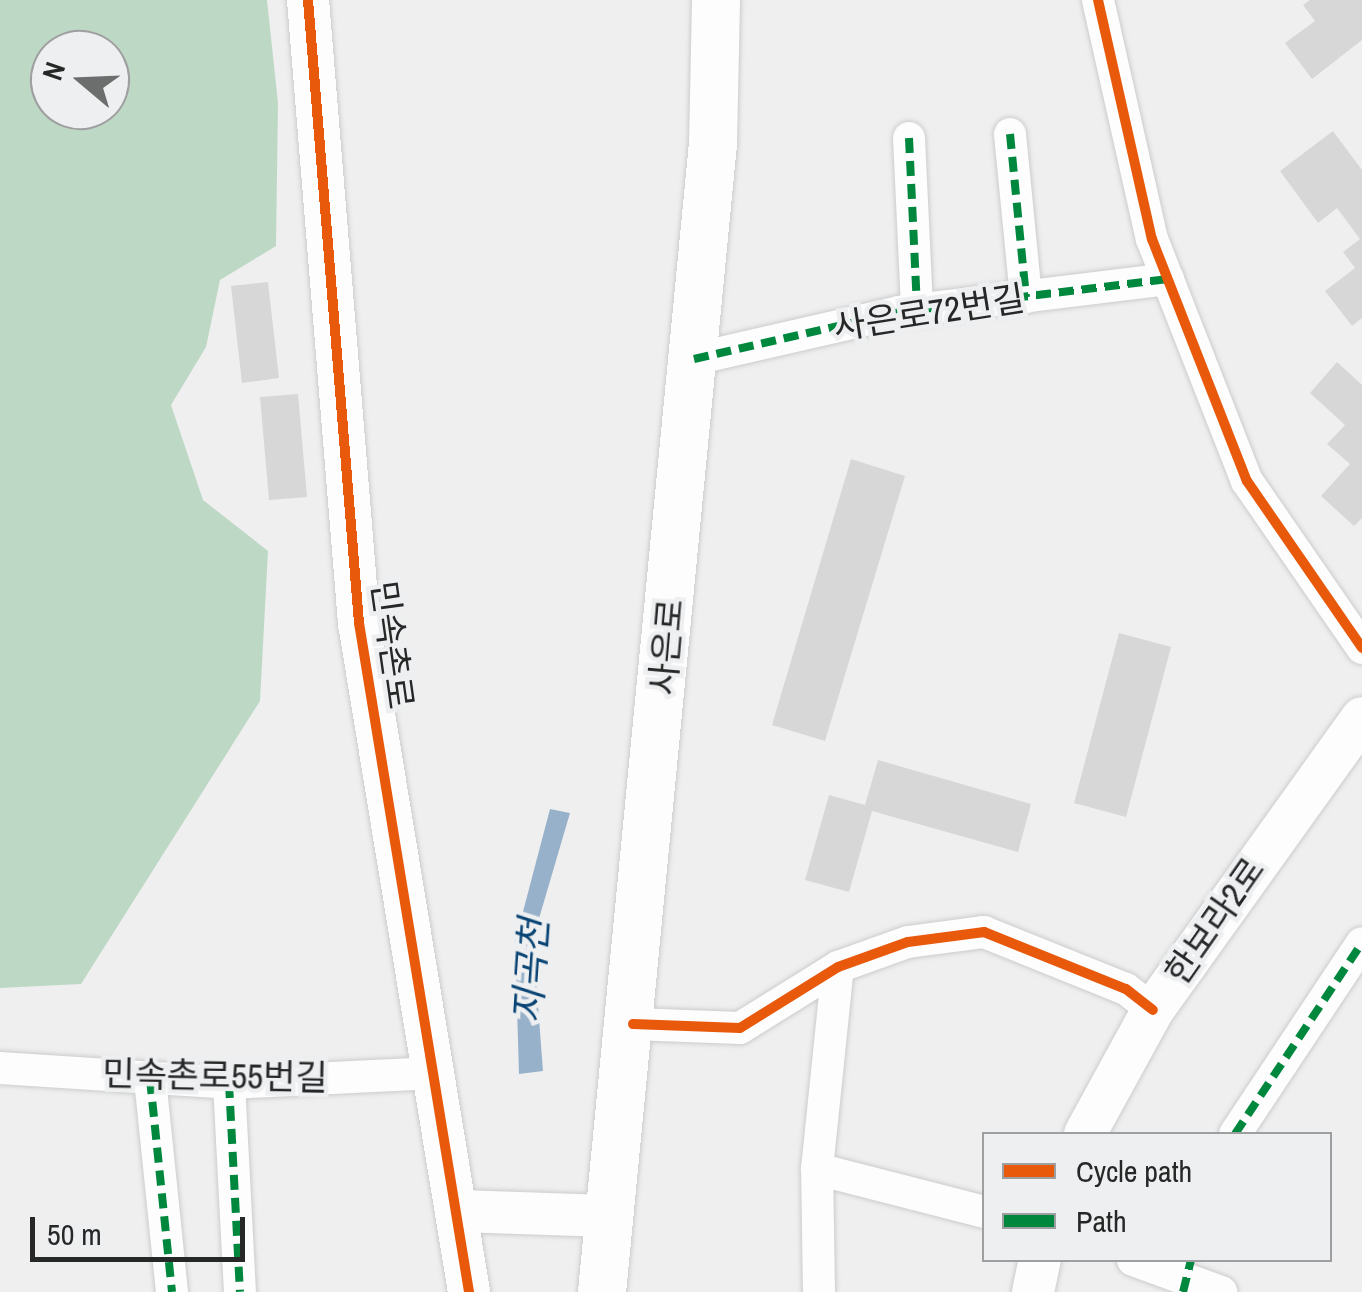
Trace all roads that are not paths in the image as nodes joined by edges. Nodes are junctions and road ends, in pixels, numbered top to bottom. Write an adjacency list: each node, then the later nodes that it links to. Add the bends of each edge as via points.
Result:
1 (308, 0): 17 (street, 민속촌로, via 358,623)
2 (716, 0): 9 (main road, 사은로)
3 (1098, 0): 6 (street)
4 (1010, 134): 7 (street)
5 (909, 138): 8 (street)
6 (1168, 279): 7 (street, 사은로72번길); 10 (street, via 1247,481)
7 (1026, 297): 8 (street, 사은로72번길)
8 (917, 310): 9 (street, 사은로72번길)
9 (694, 360): 15 (main road, 사은로)
10 (1362, 648)
11 (1362, 718): 14 (street, 한보라2로)
12 (1362, 943): 21 (street)
13 (838, 967): 14 (street, via 908,942 984,932 1126,989); 15 (street, via 740,1028); 22 (street)
14 (1153, 1010): 20 (street, 한보라2로)
15 (632, 1024): 25 (main road, 사은로)
16 (0, 1068): 18 (street, 민속촌로55번길)
17 (430, 1073): 19 (street, 민속촌로55번길); 23 (street, 민속촌로)
18 (150, 1079): 19 (street, 민속촌로55번길); 29 (street)
19 (229, 1083): 30 (street)
20 (1086, 1132)
21 (1236, 1132)
22 (817, 1169): 24 (street); 33 (street)
23 (458, 1211): 25 (street); 31 (street, 민속촌로)
24 (982, 1211)
25 (609, 1216): 32 (main road, 사은로)
26 (1040, 1262): 34 (street)
27 (1139, 1262): 28 (street)
28 (1186, 1277): 35 (street)
29 (172, 1292)
30 (240, 1292)
31 (469, 1292)
32 (602, 1292)
33 (820, 1292)
34 (1033, 1292)
35 (1221, 1292)

